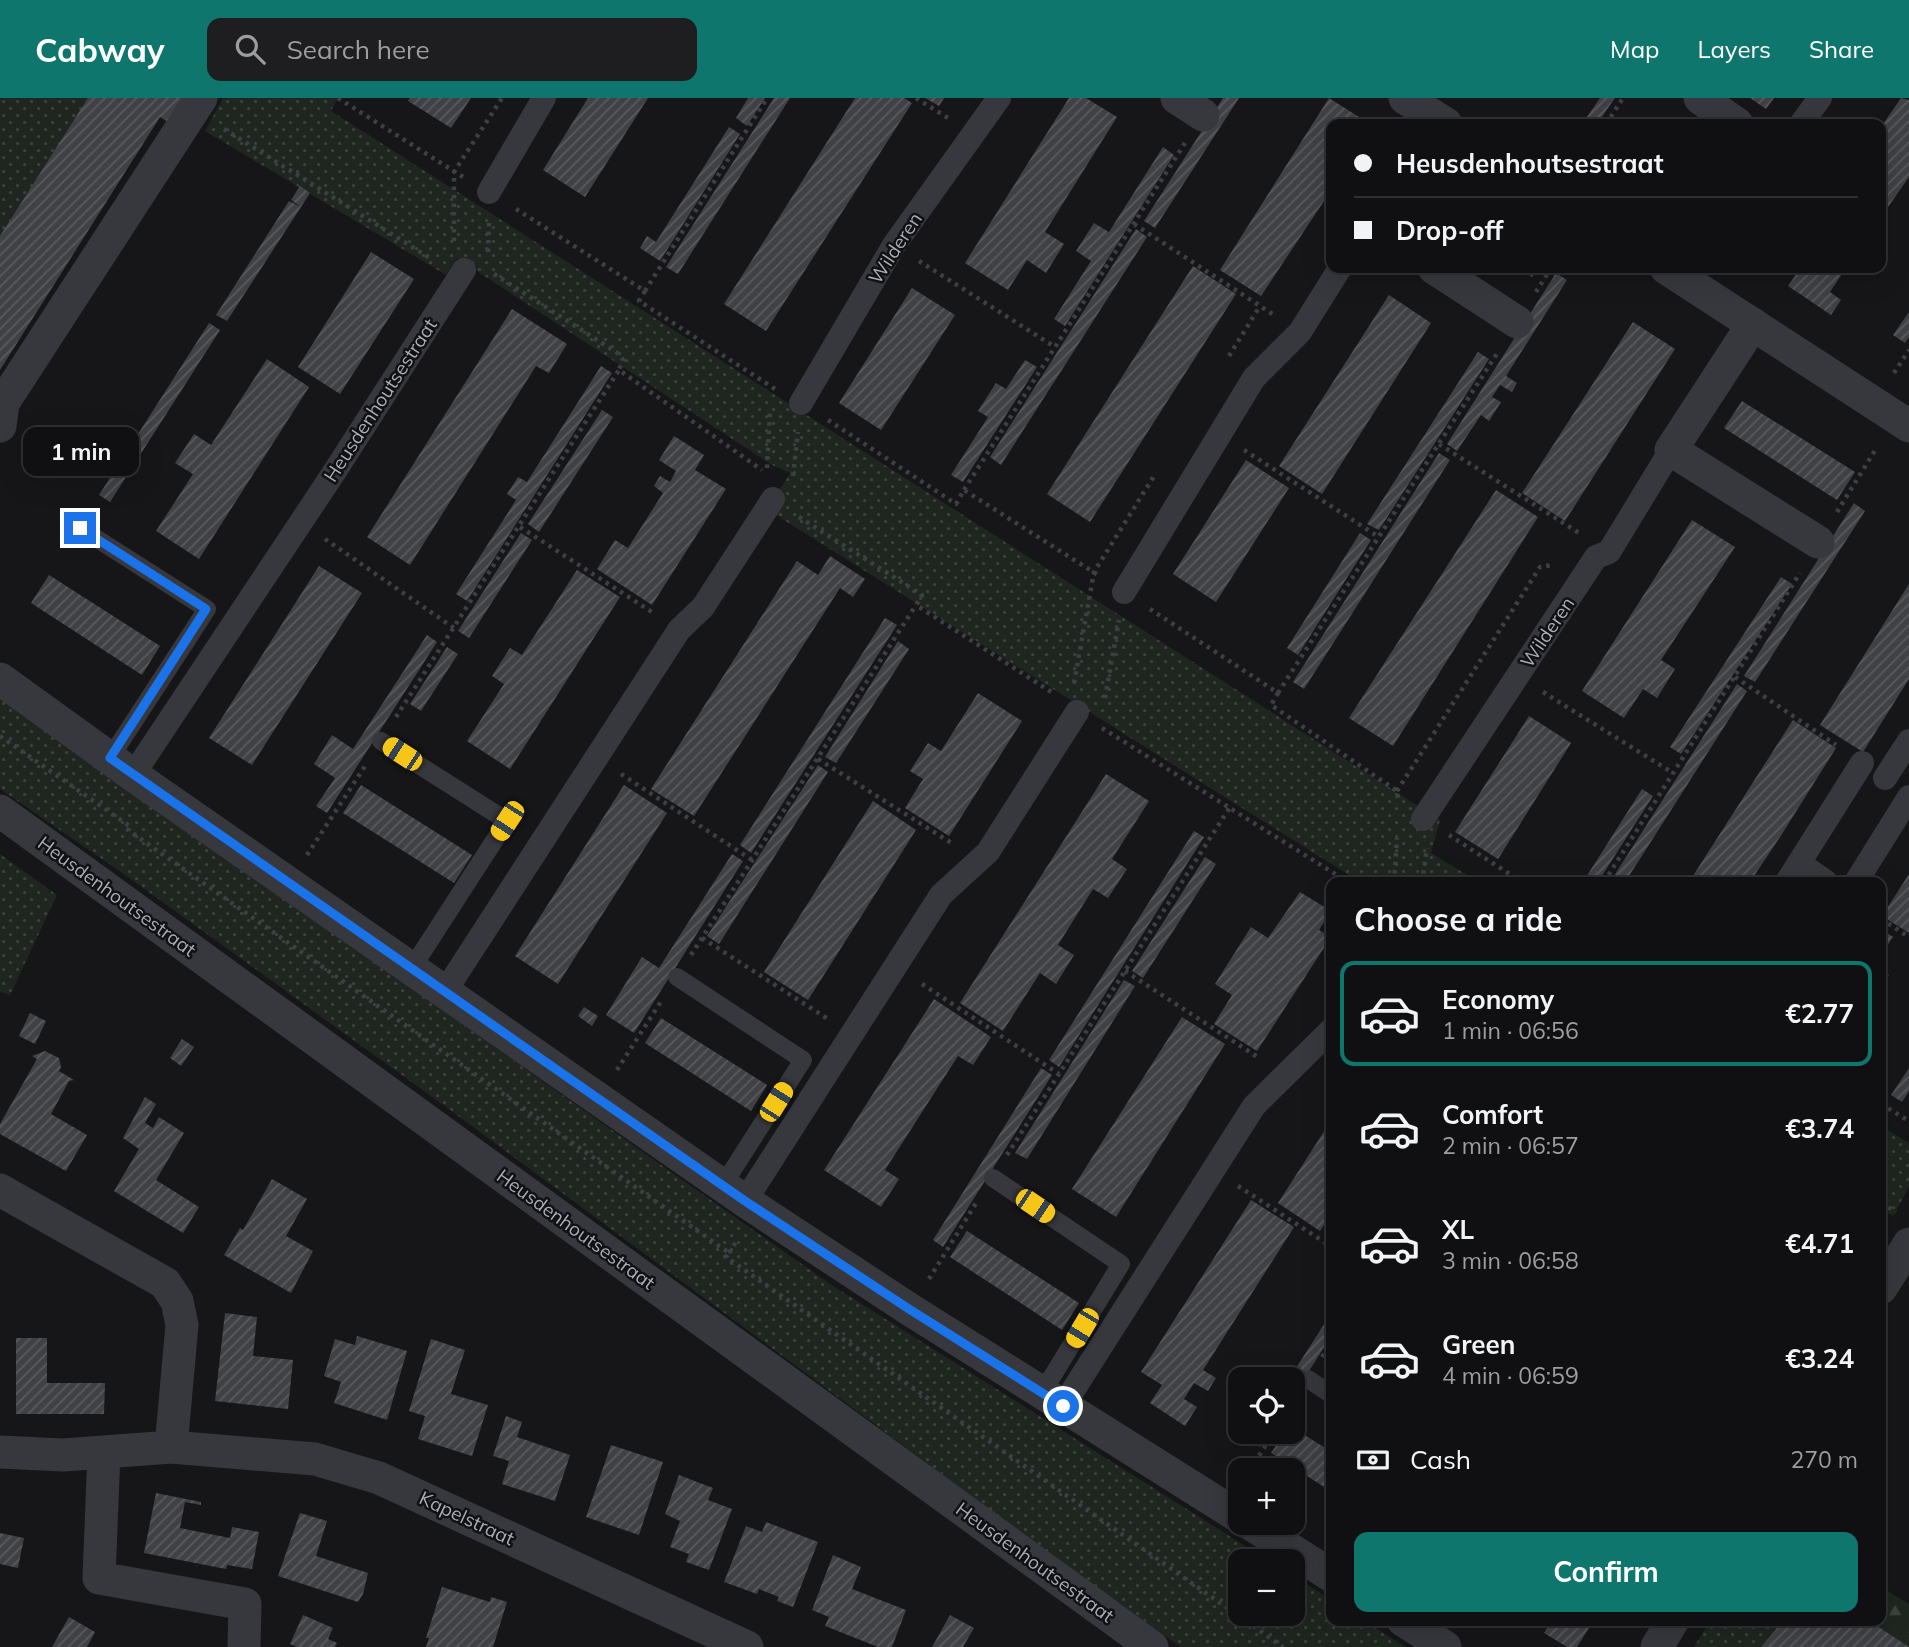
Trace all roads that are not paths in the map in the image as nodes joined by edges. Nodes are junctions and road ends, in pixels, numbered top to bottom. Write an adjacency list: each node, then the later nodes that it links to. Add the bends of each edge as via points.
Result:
1 (201, 98): 17 (street, via 3,403)
2 (544, 98): 8 (street)
3 (999, 98): 15 (street, Wilderen, via 894,245)
4 (1700, 98): 6 (street)
5 (1820, 98): 7 (street)
6 (1730, 119)
7 (1805, 119)
8 (489, 192)
9 (459, 260): 28 (street, Heusdenhoutsestraat, via 301,522)
10 (1337, 273): 22 (street, via 1300,332 1254,378)
11 (1442, 273): 13 (street)
12 (1686, 273): 14 (street)
13 (1517, 322)
14 (1753, 324): 16 (street); 18 (street, Wilderen)
15 (801, 403)
16 (1902, 421)
17 (0, 426)
18 (1671, 450): 21 (street); 32 (street, Wilderen)
19 (782, 492): 37 (street, via 703,607 679,630)
20 (80, 528): 28 (lane, via 206,609)
21 (1818, 542)
22 (1124, 592)
23 (0, 679): 28 (street)
24 (1075, 702): 41 (street, via 988,852 941,895 851,1034)
25 (381, 741): 35 (lane, via 507,821)
26 (1909, 741): 29 (street)
27 (1863, 763): 33 (street)
28 (122, 767): 35 (street)
29 (1885, 778)
30 (1909, 797): 34 (street)
31 (0, 811): 57 (street, Heusdenhoutsestraat)
32 (1423, 819)
33 (1793, 873)
34 (1859, 877)
35 (412, 968): 37 (street)
36 (677, 976): 41 (lane, via 803,1060)
37 (444, 993): 41 (street)
38 (1326, 1034): 46 (street, via 1254,1106)
39 (993, 1178): 46 (lane, via 1121,1264)
40 (0, 1190): 47 (street, via 165,1283 177,1301 182,1325)
41 (734, 1193): 46 (street)
42 (1907, 1251): 43 (street)
43 (1886, 1281)
44 (1308, 1379): 45 (lane)
45 (1326, 1391)
46 (1053, 1400): 50 (street)
47 (171, 1447): 49 (street, Kapelstraat); 56 (street, Kapelstraat, via 315,1459 379,1478)
48 (0, 1452): 49 (street, Kapelstraat)
49 (104, 1452): 55 (street, via 99,1578 244,1604)
50 (1228, 1510)
51 (1268, 1535): 52 (street)
52 (1326, 1572)
53 (1412, 1626): 58 (street)
54 (1669, 1626): 59 (street)
55 (244, 1647)
56 (747, 1647)
57 (1152, 1647)
58 (1445, 1647)
59 (1657, 1647)

